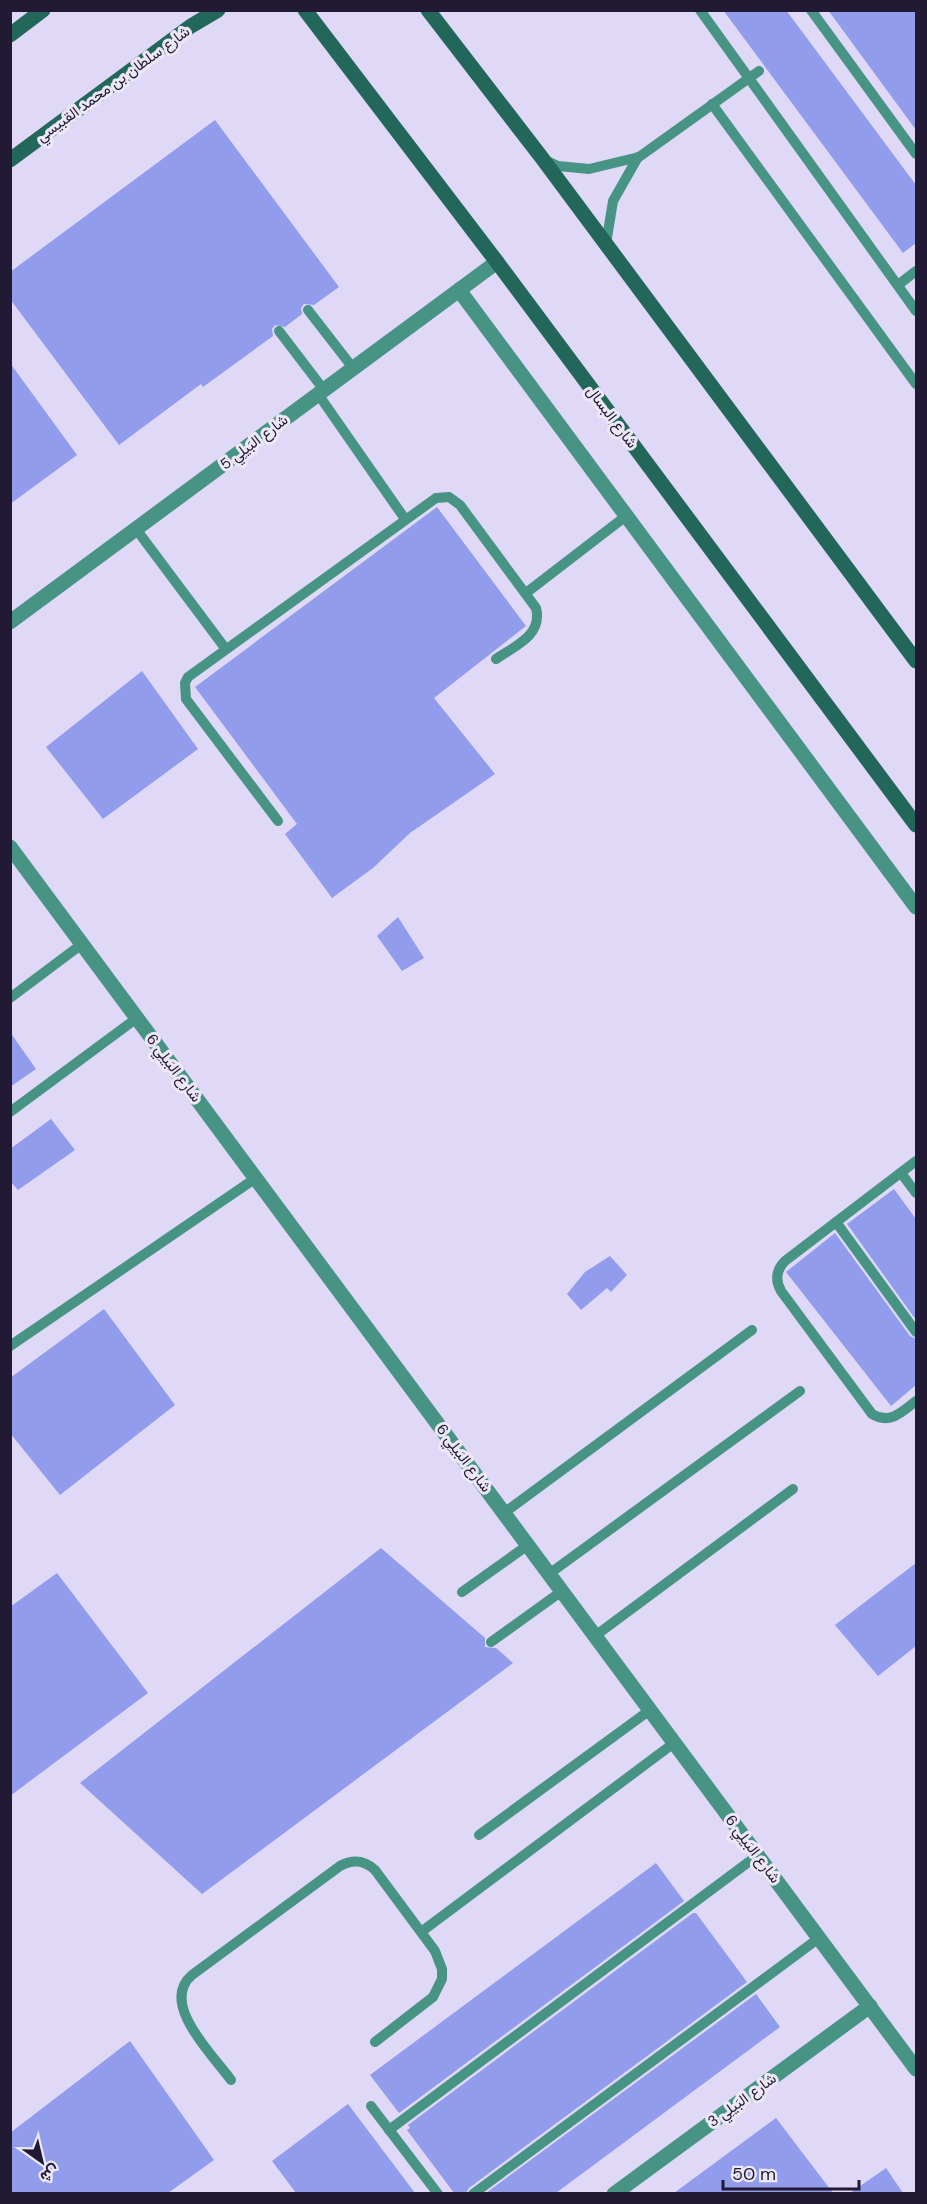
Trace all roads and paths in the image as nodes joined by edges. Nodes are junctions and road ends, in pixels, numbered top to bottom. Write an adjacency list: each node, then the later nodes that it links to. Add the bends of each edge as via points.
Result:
1 (43, 10): 7 (street)
2 (218, 10): 14 (street, شارع سلطان بن محمد القبيسي)
3 (305, 10): 16 (street, شارع البسال)
4 (428, 10): 13 (street)
5 (700, 10): 9 (lane)
6 (811, 10): 11 (lane)
7 (10, 34)
8 (759, 70): 9 (lane)
9 (749, 78): 10 (lane); 18 (lane)
10 (712, 104): 12 (lane); 24 (lane)
11 (916, 154)
12 (639, 156): 13 (lane, via 589,169 558,166); 15 (lane, via 613,201)
13 (542, 158): 15 (street)
14 (10, 160)
15 (606, 246): 33 (street)
16 (497, 262): 19 (street, شارع البَيلِي 5); 35 (street, شارع البسال)
17 (916, 271): 18 (lane)
18 (898, 285): 21 (lane)
19 (459, 290): 23 (street, شارع البَيلِي 5); 26 (street)
20 (308, 310): 23 (lane)
21 (916, 311)
22 (279, 331): 25 (lane)
23 (353, 368): 25 (street, شارع البَيلِي 5)
24 (914, 377)
25 (321, 392): 27 (lane); 28 (street, شارع البَيلِي 5)
26 (626, 516): 29 (lane); 37 (street)
27 (405, 519): 29 (lane, via 436,498 455,500); 31 (lane)
28 (136, 529): 30 (street, شارع البَيلِي 5); 31 (lane)
29 (526, 593): 32 (lane, via 538,615 534,631)
30 (10, 622)
31 (225, 648): 34 (lane, via 188,677 186,699)
32 (496, 659)
33 (916, 661)
34 (278, 821)
35 (916, 825)
36 (10, 847): 38 (street, شارع البَيلِي 6)
37 (916, 907)
38 (82, 944): 39 (lane); 40 (street, شارع البَيلِي 6)
39 (10, 998)
40 (138, 1018): 41 (lane); 44 (street, شارع البَيلِي 6)
41 (10, 1112)
42 (916, 1161): 43 (lane)
43 (901, 1173): 45 (lane); 46 (lane)
44 (256, 1178): 49 (lane); 53 (street, شارع البَيلِي 6)
45 (916, 1193)
46 (836, 1222): 48 (lane); 51 (lane, via 780,1266 778,1285 872,1414 891,1419)
47 (752, 1330): 53 (lane)
48 (916, 1332)
49 (10, 1346)
50 (800, 1391): 55 (lane)
51 (916, 1401)
52 (793, 1489): 58 (lane)
53 (504, 1513): 54 (street, شارع البَيلِي 6)
54 (528, 1545): 55 (street, شارع البَيلِي 6); 57 (lane)
55 (549, 1574): 56 (street, شارع البَيلِي 6)
56 (562, 1591): 58 (street, شارع البَيلِي 6); 59 (lane)
57 (462, 1592)
58 (595, 1636): 60 (street, شارع البَيلِي 6)
59 (491, 1642)
60 (650, 1710): 61 (street, شارع البَيلِي 6); 62 (lane)
61 (674, 1743): 63 (street, شارع البَيلِي 6); 64 (lane)
62 (479, 1835)
63 (758, 1855): 65 (street, شارع البَيلِي 6); 71 (lane)
64 (421, 1932): 67 (lane, via 440,1959 439,1989 426,2004); 69 (lane, via 375,1870 362,1862 347,1862 192,1975 179,1994 181,2009)
65 (819, 1938): 66 (street, شارع البَيلِي 6); 73 (lane)
66 (870, 2006): 68 (street, شارع البَيلِي 6); 74 (street, شارع البَيلِي 3)
67 (375, 2042)
68 (916, 2069)
69 (231, 2080)
70 (371, 2106): 71 (lane)
71 (390, 2130): 72 (lane)
72 (438, 2193)
73 (473, 2193)
74 (614, 2193)

